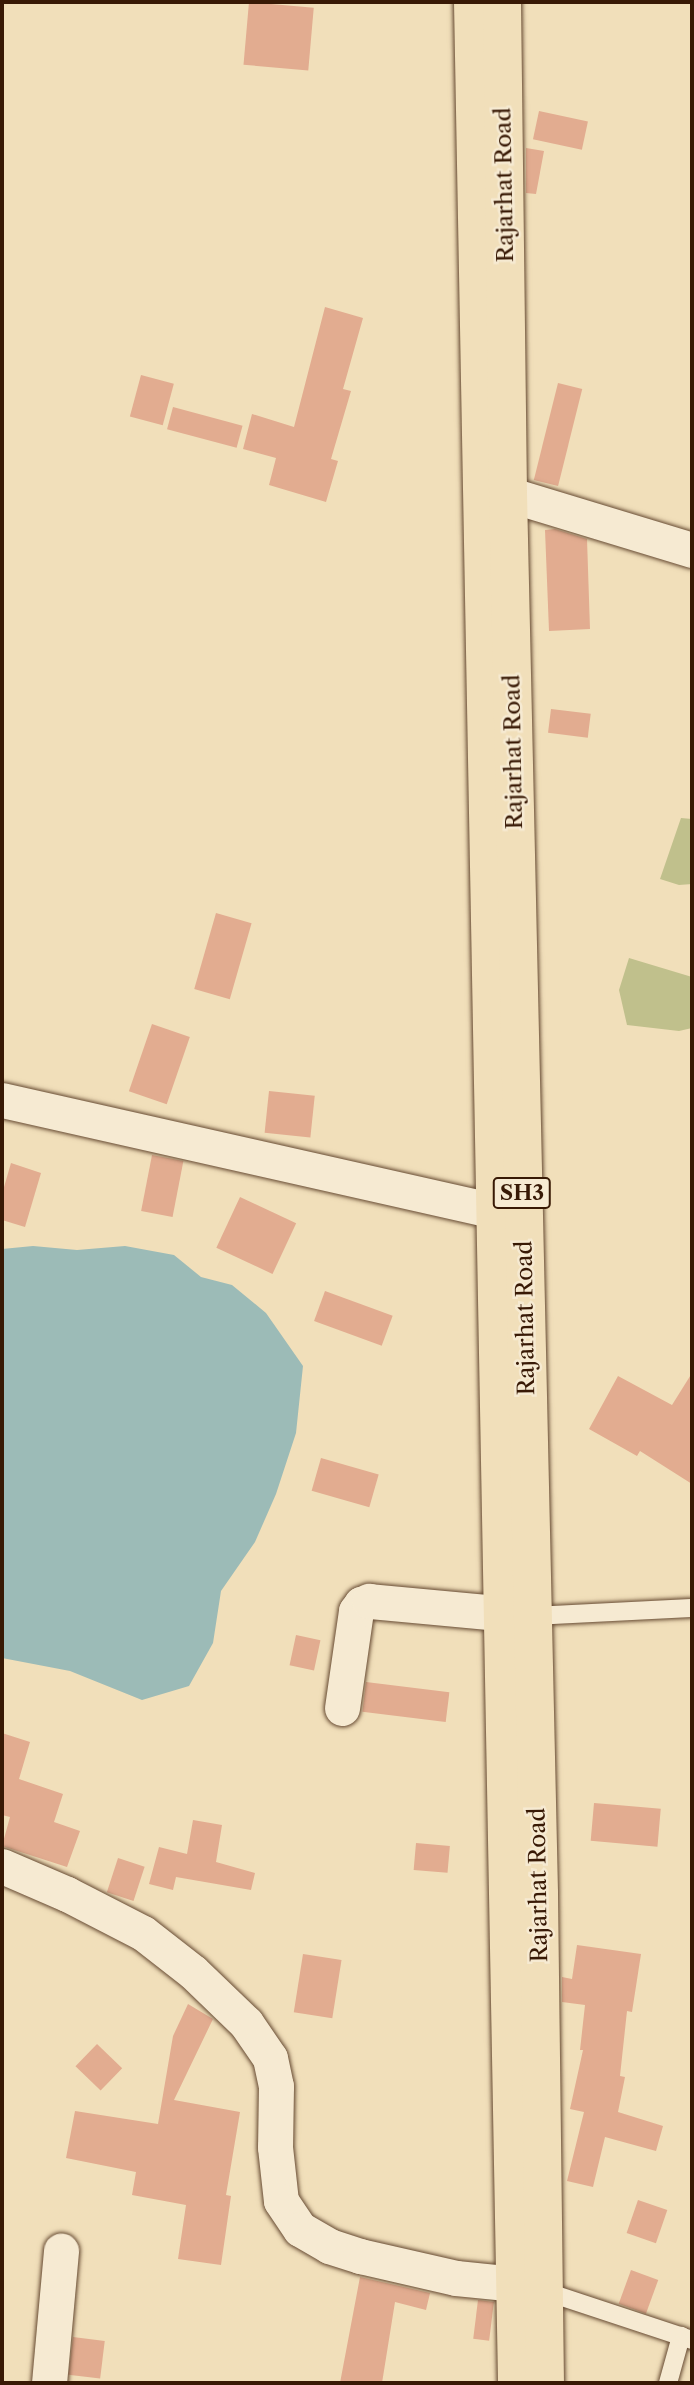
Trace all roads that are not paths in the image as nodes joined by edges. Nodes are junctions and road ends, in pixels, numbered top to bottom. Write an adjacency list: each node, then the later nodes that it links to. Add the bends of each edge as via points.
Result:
1 (473, 2): 6 (main road, Rajarhat Road / SH3)
2 (502, 2): 3 (main road, Rajarhat Road / SH3)
3 (508, 494): 4 (street); 6 (main road, Rajarhat Road / SH3)
4 (692, 550)
5 (2, 1100): 6 (street)
6 (509, 1216): 8 (main road, Rajarhat Road / SH3)
7 (692, 1608): 8 (lane)
8 (518, 1614): 9 (street, via 369,1601 361,1604 356,1611); 12 (main road, Rajarhat Road / SH3)
9 (342, 1708)
10 (2, 1866): 12 (street, via 143,1933 193,1972 246,2023 270,2058 276,2085 275,2147 281,2201 300,2229 329,2246 360,2256 456,2278)
11 (61, 2251): 14 (street)
12 (529, 2288): 13 (lane); 15 (main road, Rajarhat Road / SH3); 16 (main road, Rajarhat Road / SH3)
13 (687, 2338): 17 (lane)
14 (49, 2383)
15 (517, 2383)
16 (545, 2383)
17 (668, 2383)

